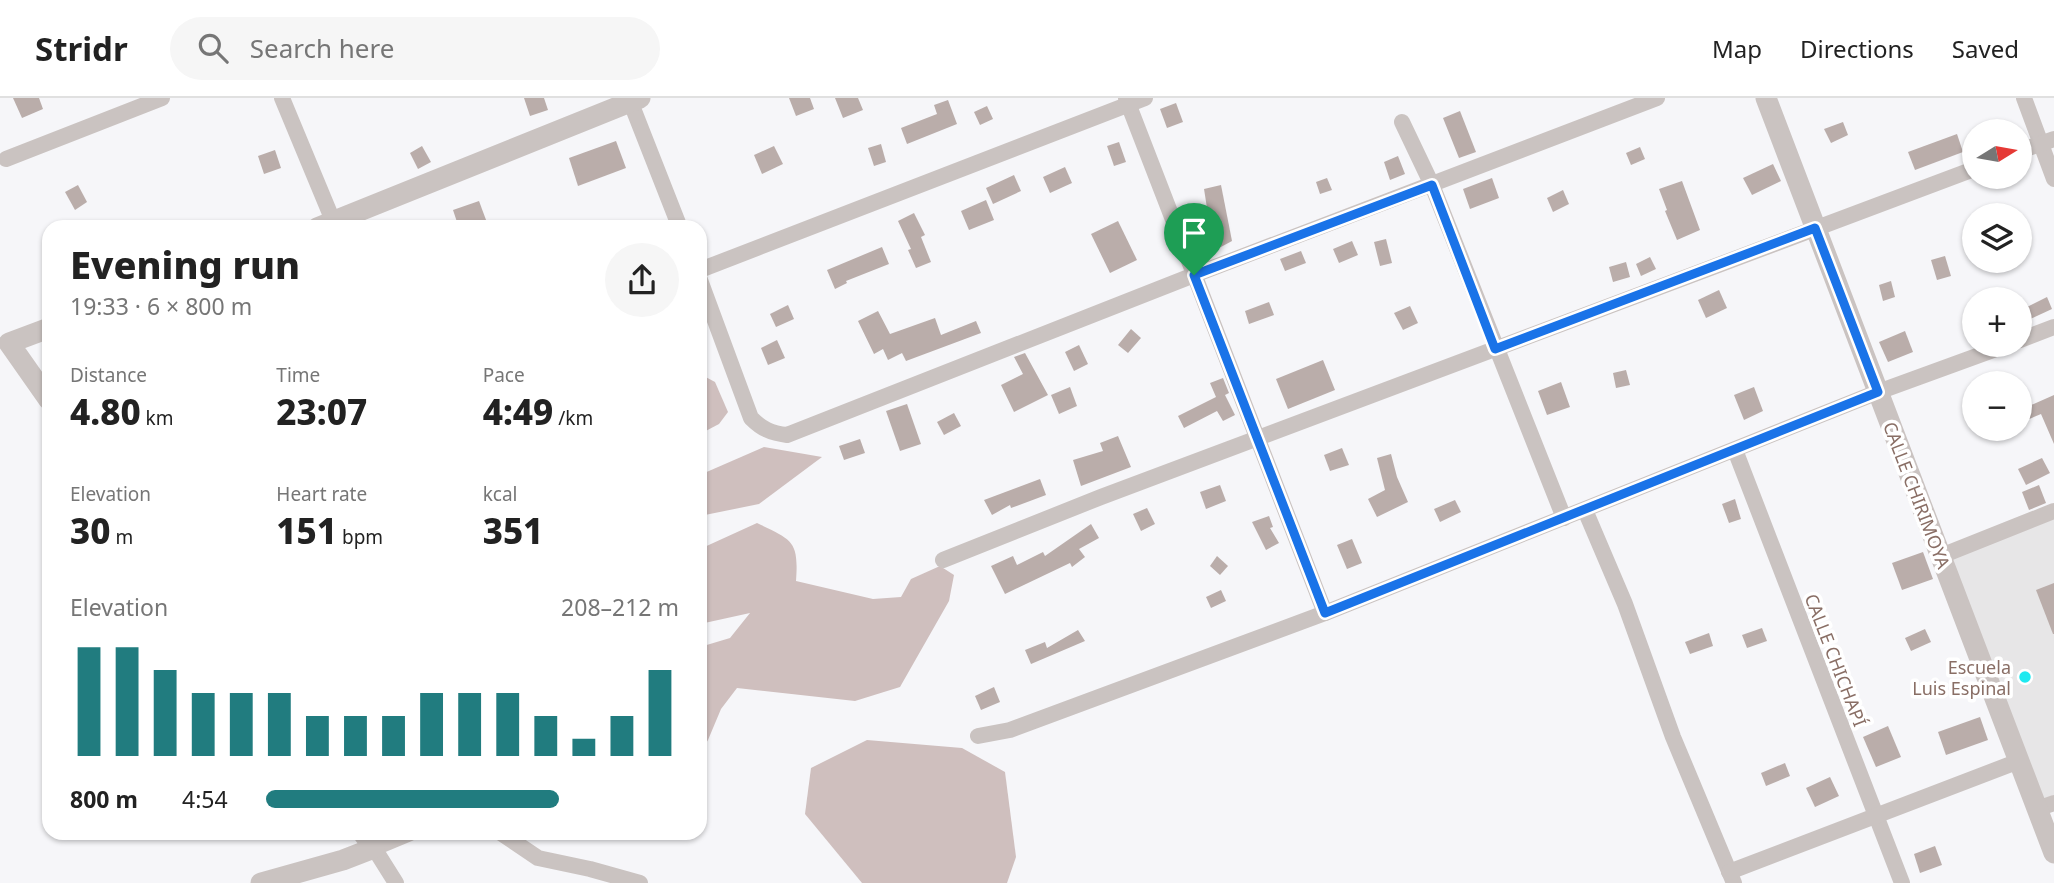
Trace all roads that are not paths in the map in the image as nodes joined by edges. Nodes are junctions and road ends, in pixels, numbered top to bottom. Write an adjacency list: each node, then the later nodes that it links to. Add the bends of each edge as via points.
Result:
1 (162, 98): 11 (street)
2 (282, 98): 15 (street)
3 (1145, 98): 8 (street)
4 (1657, 98): 14 (street)
5 (1766, 98): 18 (street, CALLE CHIRIMOYA)
6 (2024, 98): 10 (street)
7 (633, 99): 16 (street); 17 (street)
8 (1128, 101): 19 (street); 20 (street)
9 (1402, 122): 14 (street)
10 (2047, 141): 13 (street)
11 (6, 159)
12 (1962, 173): 18 (street)
13 (2054, 179)
14 (1432, 185): 20 (street); 26 (street)
15 (327, 220)
16 (341, 220)
17 (677, 220)
18 (1815, 228): 26 (street); 29 (street, CALLE CHIRIMOYA)
19 (707, 267)
20 (1194, 275): 21 (street, via 787,435 761,428 751,418); 30 (street)
21 (707, 299)
22 (2054, 327): 24 (street)
23 (42, 329): 25 (street)
24 (2032, 335)
25 (5, 336): 28 (street)
26 (1495, 349): 30 (street); 34 (street)
27 (1974, 357): 29 (street)
28 (42, 390)
29 (1878, 392): 31 (street); 35 (street, CALLE CHIRIMOYA)
30 (1257, 439): 36 (street); 37 (street)
31 (1735, 450): 32 (street); 41 (street, CALLE CHICHAPÍ)
32 (1585, 510): 34 (street); 45 (street)
33 (2054, 511): 35 (street)
34 (1564, 518): 37 (street)
35 (1941, 556): 39 (street, CALLE CHIRIMOYA)
36 (943, 560)
37 (1325, 613): 38 (street, via 1010,730)
38 (978, 736)
39 (2019, 761): 40 (street, CALLE CHIRIMOYA); 41 (street)
40 (2046, 806): 44 (street, CALLE CHIRIMOYA)
41 (1876, 816): 45 (street); 49 (street, CALLE CHICHAPÍ)
42 (511, 840): 48 (street, via 538,858)
43 (368, 841): 46 (street, via 343,860); 47 (street)
44 (2054, 853)
45 (1731, 877)
46 (261, 883)
47 (396, 883)
48 (640, 883)
49 (1902, 883)

